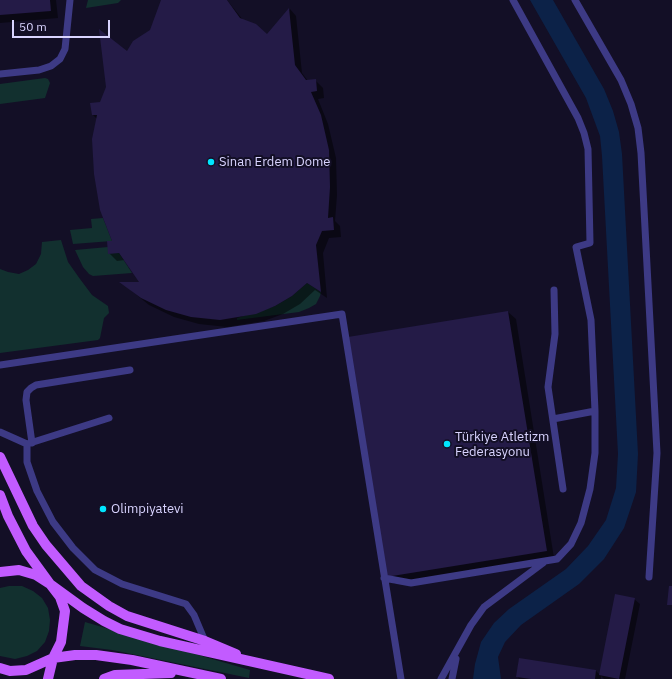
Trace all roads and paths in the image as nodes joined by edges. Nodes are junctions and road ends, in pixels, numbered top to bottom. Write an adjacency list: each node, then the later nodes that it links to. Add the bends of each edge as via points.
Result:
1 (70, 0): 4 (lane, via 65,49 60,59 39,70)
2 (513, 0): 8 (lane, via 562,88 584,133 588,149 590,243 576,247 591,320)
3 (575, 0): 18 (lane, via 626,92 638,128 642,153 657,453)
4 (0, 74)
5 (554, 290): 10 (lane, via 555,334 548,387)
6 (0, 365): 19 (lane, via 342,314)
7 (130, 370): 12 (lane, via 36,385 31,388 27,392 26,400)
8 (595, 411): 10 (lane); 16 (lane, via 595,454 590,489 581,523 571,544 557,559)
9 (109, 418): 12 (lane)
10 (552, 419): 14 (lane)
11 (0, 432): 12 (lane)
12 (30, 443): 21 (lane, via 27,462 37,491 53,522 74,548 95,570 122,584 186,604)
13 (0, 457): 21 (main road, via 33,526 81,586 127,616)
14 (563, 488)
15 (0, 494): 20 (main road, via 26,551)
16 (545, 562): 19 (lane, via 411,583); 22 (lane, via 484,607 471,625)
17 (0, 572): 20 (main road, via 20,570 36,575)
18 (649, 577)
19 (384, 578): 31 (lane)
20 (50, 584): 23 (main road, via 60,597 65,611 61,642); 24 (main road, via 92,614 120,629)
21 (205, 641): 24 (main road)
22 (458, 651): 32 (lane); 33 (lane)
23 (52, 658): 25 (main road, via 26,670 10,671); 26 (main road, via 96,655 132,660); 27 (main road)
24 (258, 664): 30 (main road)
25 (0, 668)
26 (187, 673): 28 (main road, via 115,674); 29 (main road)
27 (48, 679)
28 (104, 679)
29 (221, 679)
30 (329, 679)
31 (401, 679)
32 (441, 679)
33 (452, 679)

